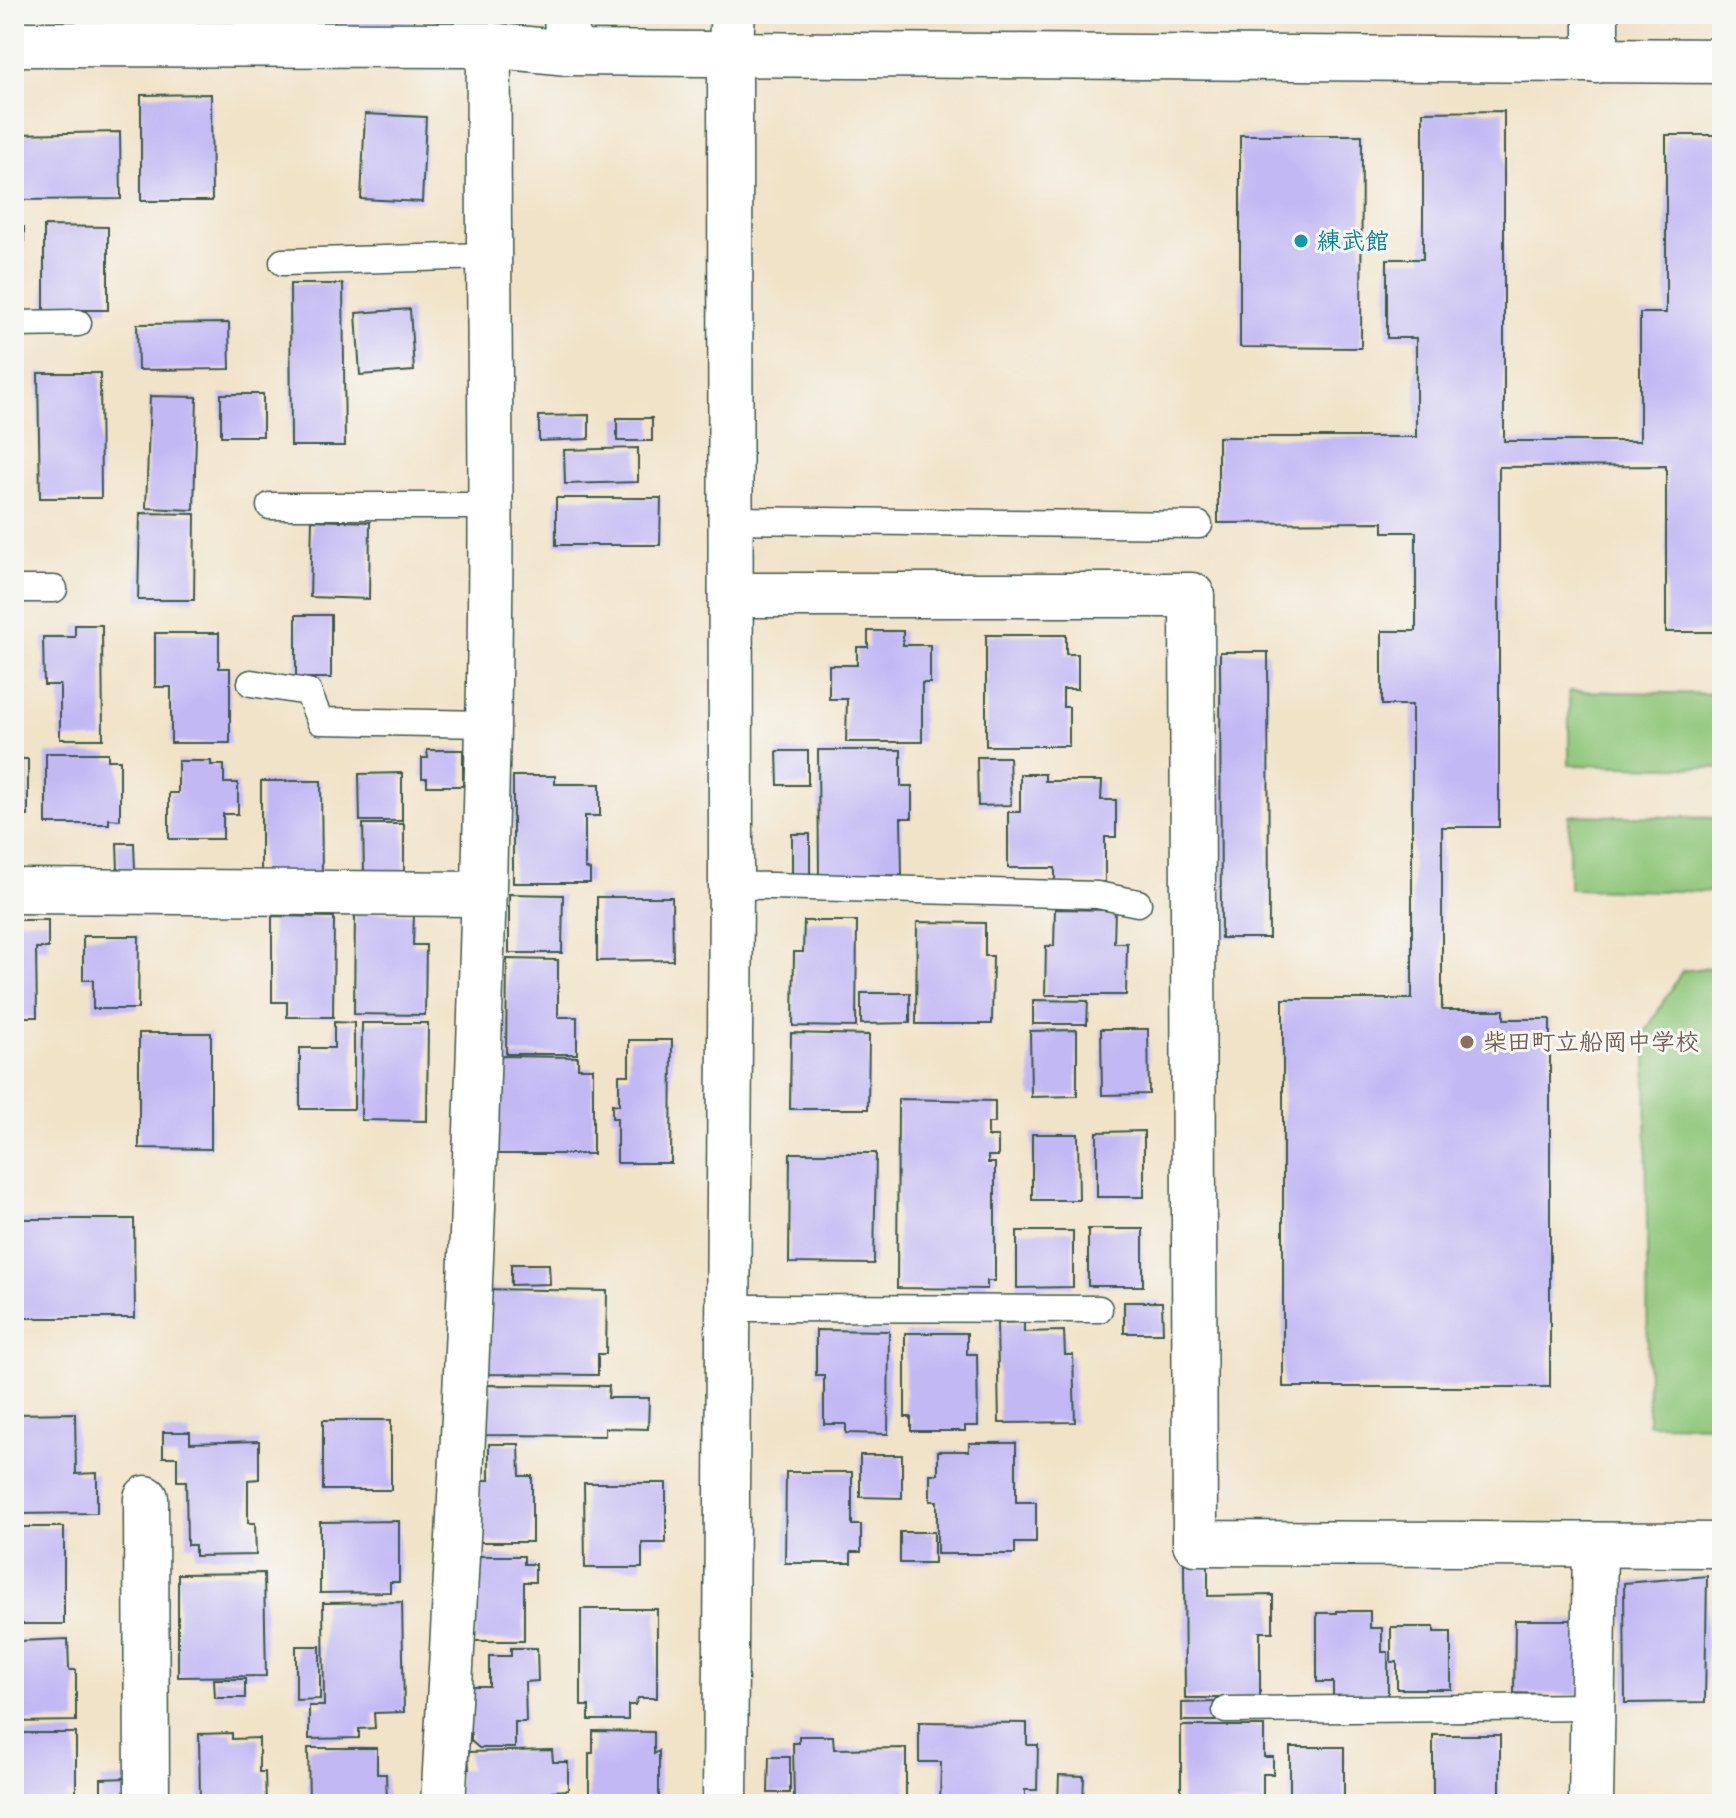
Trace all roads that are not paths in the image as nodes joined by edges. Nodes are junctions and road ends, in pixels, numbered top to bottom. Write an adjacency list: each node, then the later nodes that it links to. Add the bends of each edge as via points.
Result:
1 (1596, 14): 6 (street)
2 (567, 33): 3 (street); 5 (street)
3 (731, 34): 6 (street); 14 (street)
4 (14, 44): 5 (street)
5 (489, 45): 8 (street)
6 (1596, 61): 7 (street)
7 (1722, 61)
8 (487, 256): 9 (lane); 13 (street)
9 (283, 262)
10 (78, 323): 11 (lane)
11 (14, 324)
12 (270, 506): 13 (lane)
13 (490, 506): 20 (street)
14 (731, 520): 15 (lane); 18 (street)
15 (1199, 525)
16 (14, 589): 17 (lane)
17 (54, 589)
18 (731, 595): 21 (street); 28 (street, via 1192,595 1195,1543)
19 (251, 683): 20 (lane, via 308,692 320,721)
20 (488, 724): 23 (street)
21 (731, 885): 24 (lane, via 1097,895); 25 (street)
22 (14, 891): 23 (street)
23 (483, 894): 33 (street, via 458,1558)
24 (1138, 903)
25 (730, 1308): 26 (lane); 34 (street)
26 (1099, 1309)
27 (146, 1498): 32 (street)
28 (1595, 1545): 29 (street); 30 (street)
29 (1722, 1545)
30 (1593, 1707): 31 (lane); 35 (street)
31 (1226, 1710)
32 (147, 1804)
33 (443, 1804)
34 (725, 1804)
35 (1591, 1804)

